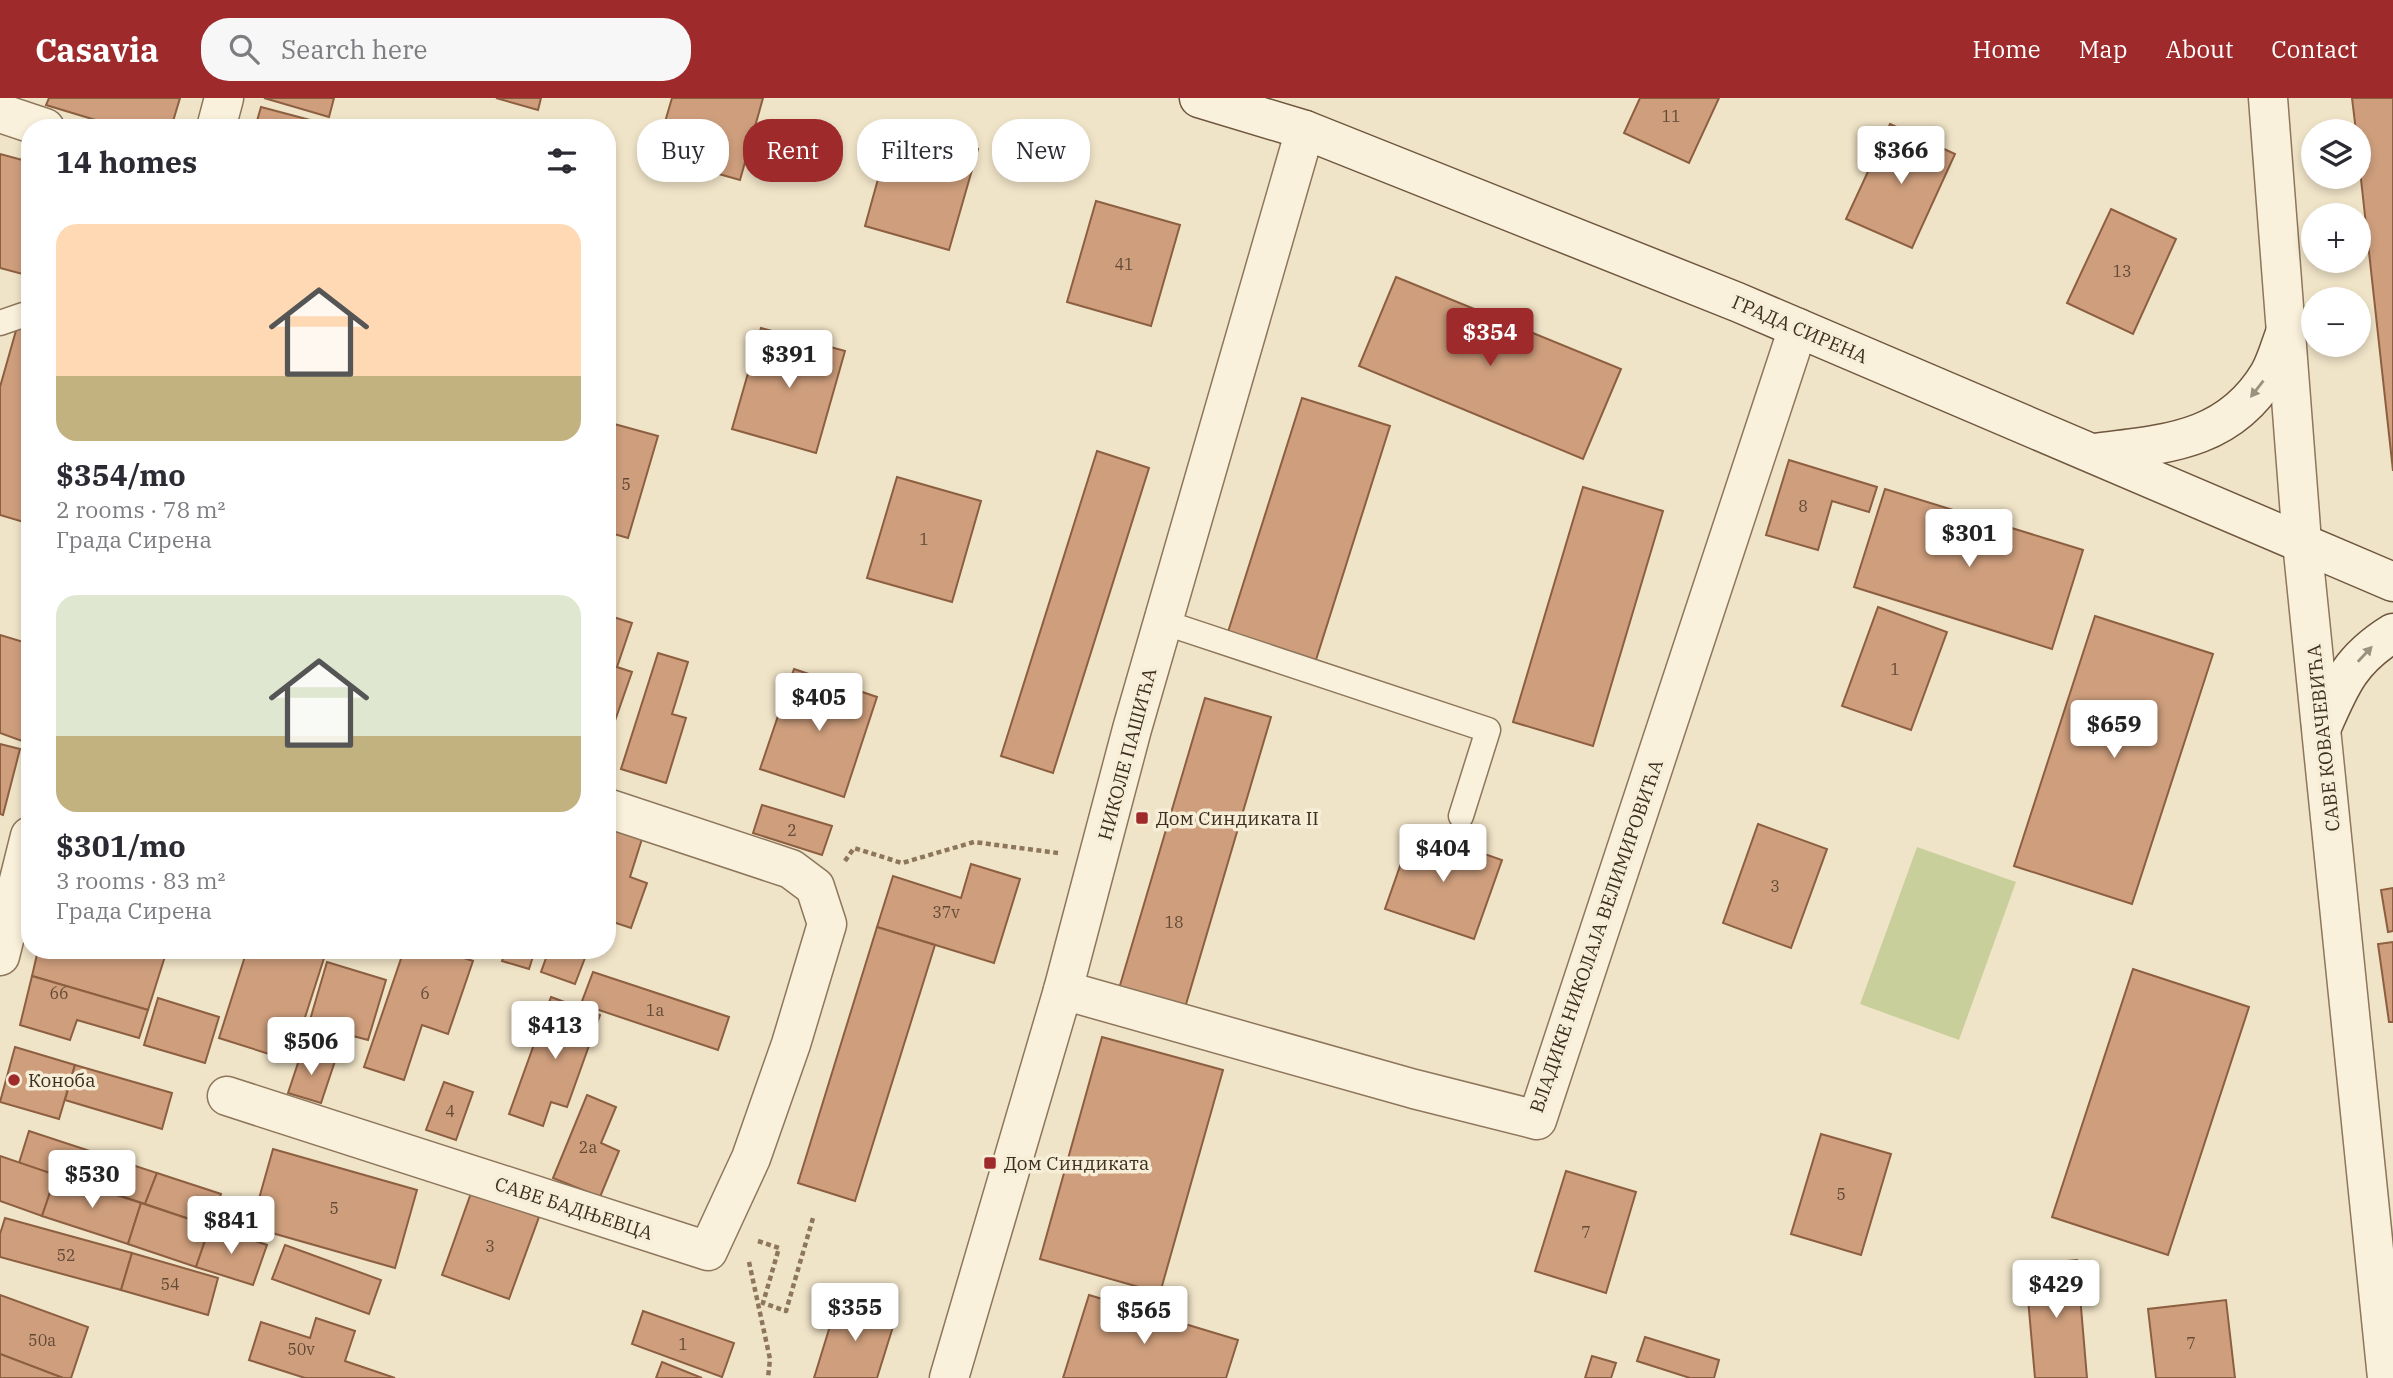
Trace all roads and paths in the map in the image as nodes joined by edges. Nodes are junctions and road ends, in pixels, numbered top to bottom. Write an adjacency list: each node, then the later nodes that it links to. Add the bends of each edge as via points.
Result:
1 (224, 98): 5 (street)
2 (1199, 98): 7 (street, ГРАДА СИРЕНА)
3 (2268, 98): 11 (street, САВЕ КОВАЧЕВИЋА)
4 (0, 113): 6 (street)
5 (218, 119)
6 (21, 120)
7 (1305, 130): 10 (street, ГРАДА СИРЕНА); 15 (street, НИКОЛЕ ПАШИЋА)
8 (21, 316): 9 (lane)
9 (0, 323)
10 (1798, 328): 12 (street, ГРАДА СИРЕНА); 24 (street, ВЛАДИКЕ НИКОЛАЈА ВЕЛИМИРОВИЋА, via 1537,1120)
11 (2287, 328): 12 (street, one-way to 12, via 2269,373 2224,422 2198,437); 13 (street, САВЕ КОВАЧЕВИЋА)
12 (2093, 453): 13 (street, ГРАДА СИРЕНА)
13 (2302, 542): 14 (street, ГРАДА СИРЕНА); 17 (street, САВЕ КОВАЧЕВИЋА)
14 (2393, 582)
15 (1163, 622): 19 (lane, via 1488,730); 21 (street, НИКОЛЕ ПАШИЋА)
16 (2393, 634): 17 (street, one-way to 16, via 2341,684 2367,649)
17 (2322, 727): 31 (street, САВЕ КОВАЧЕВИЋА)
18 (616, 811): 25 (street, САВЕ БАДЊЕВЦА, via 791,869 814,887 827,924 751,1158 708,1251)
19 (1461, 816)
20 (854, 848): 21 (path, via 902,863 974,842)
21 (1098, 859): 24 (street, НИКОЛЕ ПАШИЋА)
22 (21, 872): 23 (street)
23 (0, 956)
24 (1063, 990): 30 (street, НИКОЛЕ ПАШИЋА)
25 (228, 1096)
26 (813, 1219): 28 (path, via 786,1311 763,1303)
27 (747, 1248): 29 (path, via 770,1359)
28 (779, 1248)
29 (768, 1378)
30 (949, 1378)
31 (2387, 1378)

